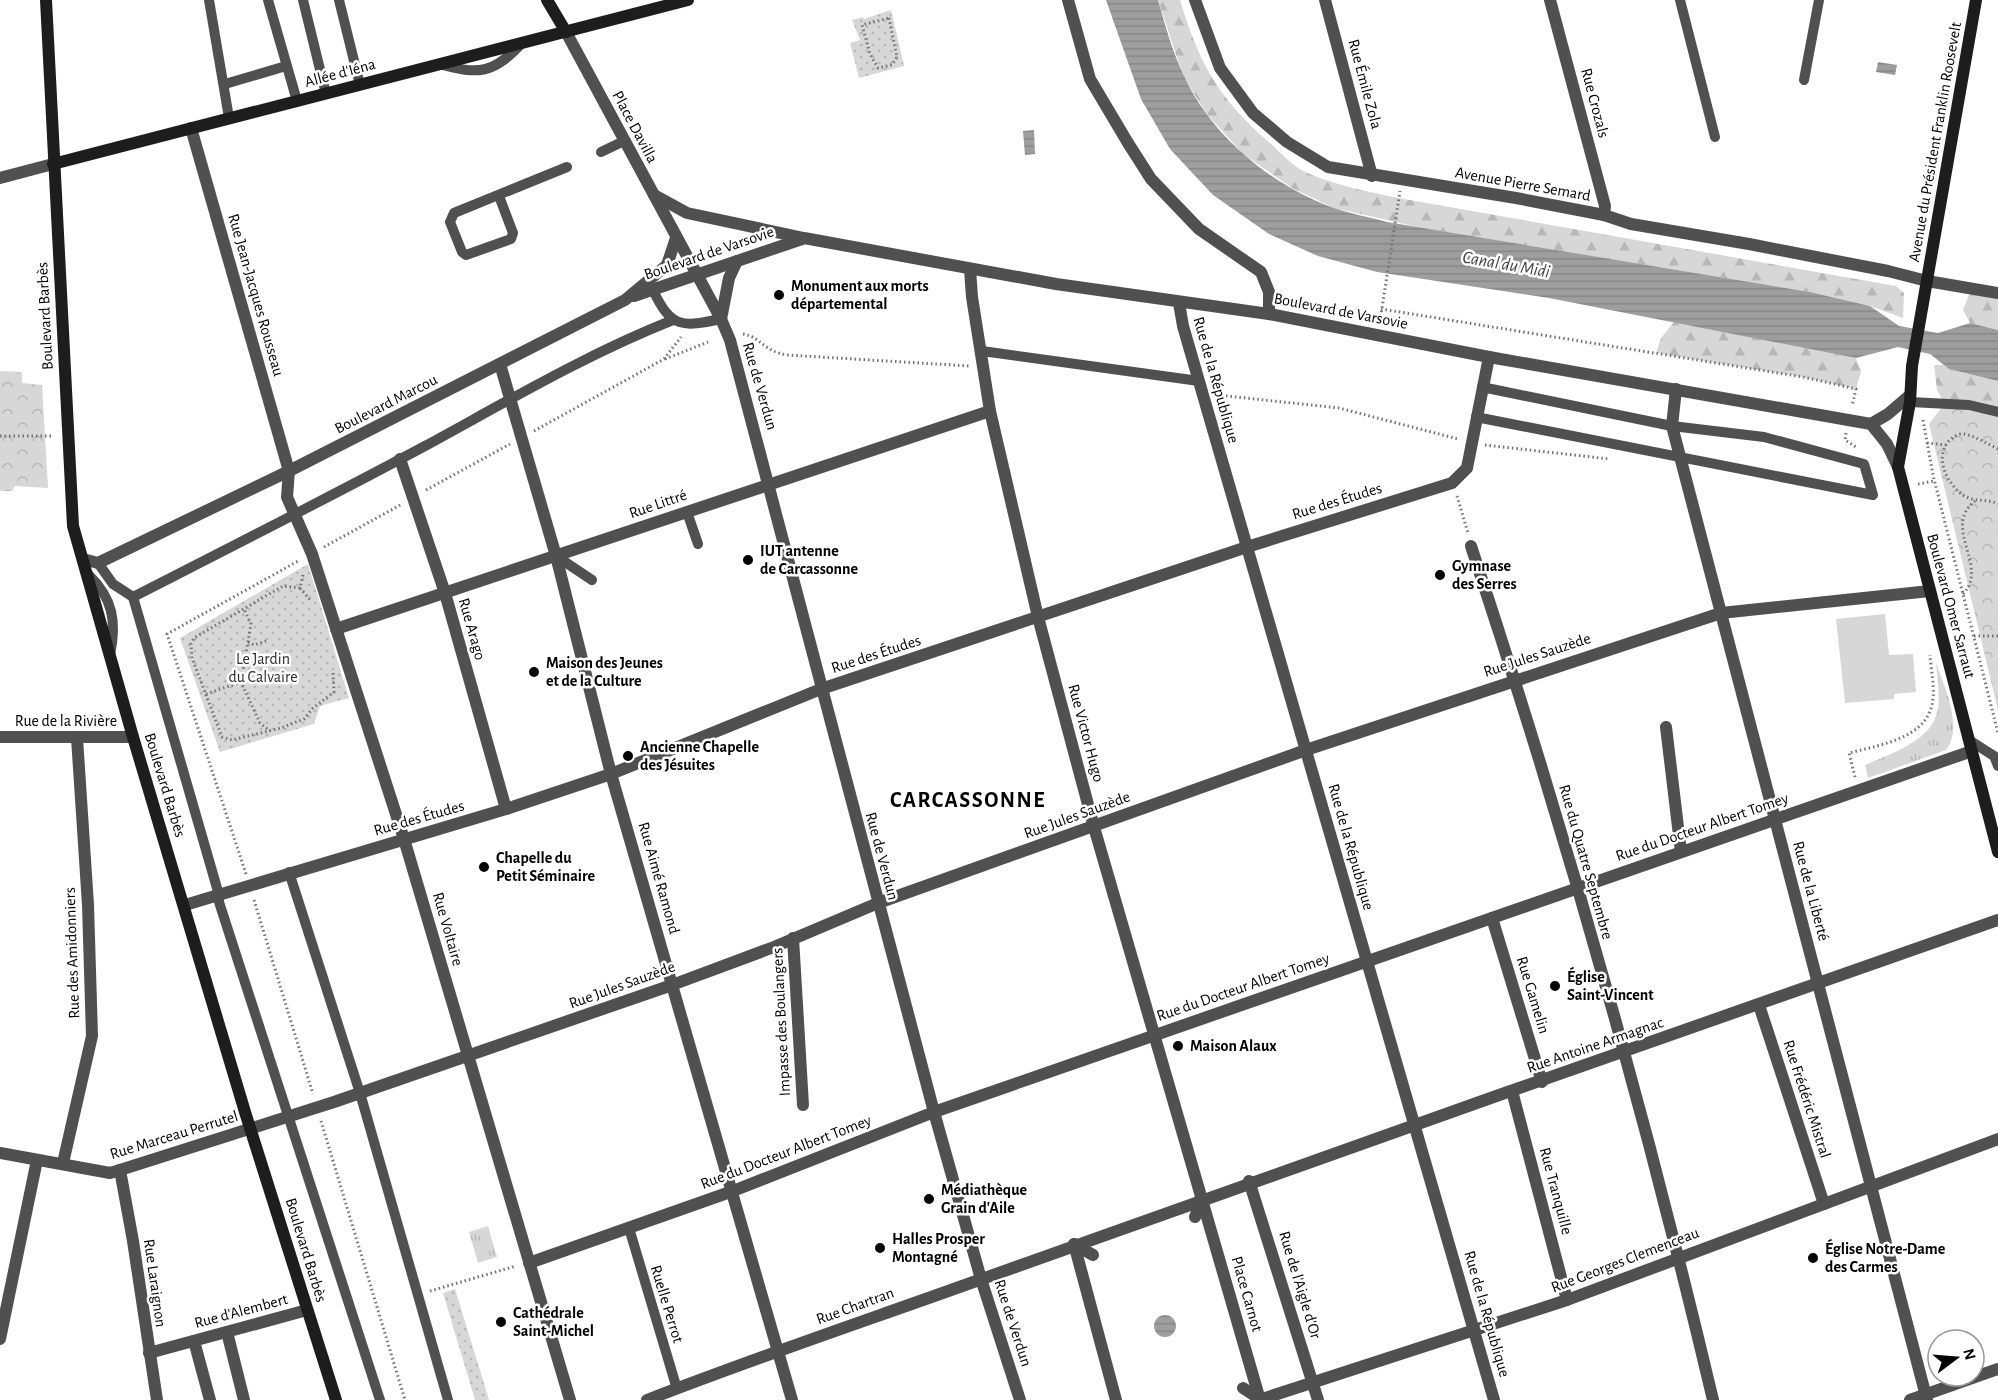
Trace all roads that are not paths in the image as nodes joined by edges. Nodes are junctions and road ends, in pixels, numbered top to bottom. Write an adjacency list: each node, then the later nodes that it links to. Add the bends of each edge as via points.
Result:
1 (45, 0): 28 (main road, Boulevard Barbès)
2 (208, 0): 19 (lane)
3 (268, 0): 17 (lane)
4 (303, 0): 21 (lane)
5 (339, 0): 20 (lane)
6 (547, 0): 16 (main road)
7 (688, 0): 15 (main road, Allée d'Iéna)
8 (1068, 0): 45 (street, via 1090,79 1133,152 1151,179 1199,229 1261,272 1269,292)
9 (1195, 0): 30 (street, Avenue Pierre Semard, via 1220,68 1253,113 1287,142 1328,167)
10 (1325, 0): 30 (street, Rue Émile Zola)
11 (1550, 0): 34 (street, Rue Crozals, via 1605,206)
12 (1680, 0): 25 (lane)
13 (1819, 0): 18 (lane)
14 (1976, 0): 40 (main road, Avenue du Président Franklin Roosevelt)
15 (663, 3): 16 (main road, Allée d'Iéna)
16 (566, 32): 20 (main road, Allée d'Iéna); 26 (street, Place Davilla)
17 (286, 66): 19 (lane); 22 (lane)
18 (1804, 80)
19 (225, 84): 23 (lane)
20 (360, 85): 21 (main road, Allée d'Iéna)
21 (326, 94): 22 (main road, Allée d'Iéna)
22 (297, 101): 23 (main road, Allée d'Iéna)
23 (229, 118): 24 (main road, Allée d'Iéna)
24 (191, 128): 28 (main road, Allée d'Iéna); 65 (street, Rue Jean-Jacques Rousseau)
25 (1715, 136)
26 (624, 141): 27 (lane); 32 (street, Place Davilla)
27 (601, 152)
28 (53, 164): 31 (street, Allée d'Iéna); 73 (main road, Boulevard Barbès, via 73,526)
29 (567, 167): 33 (lane)
30 (1372, 176): 34 (street, Avenue Pierre Semard)
31 (0, 178)
32 (653, 195): 35 (street, Place Davilla); 36 (street, Boulevard de Varsovie, via 687,213)
33 (500, 196): 33 (lane, via 513,233 511,239 466,255 450,217)
34 (1604, 215): 40 (street, Avenue Pierre Semard, via 1631,224 1888,271)
35 (676, 238): 39 (street, Rue de Verdun); 43 (street, Boulevard Marcou, via 667,265)
36 (804, 238): 37 (street, Boulevard de Varsovie); 38 (street, Boulevard de Varsovie)
37 (737, 261): 39 (street, Boulevard de Varsovie); 46 (street, via 729,278)
38 (970, 269): 44 (street, Boulevard de Varsovie); 48 (street, Rue Victor Hugo)
39 (698, 275): 41 (street, Boulevard de Varsovie); 46 (street, Rue de Verdun)
40 (1927, 285): 42 (street, Avenue Pierre Semard); 51 (main road, Avenue du Président Franklin Roosevelt)
41 (653, 290): 43 (street, Boulevard de Varsovie); 47 (lane)
42 (1998, 293)
43 (625, 300): 50 (street, Boulevard Marcou)
44 (1179, 303): 45 (street, Boulevard de Varsovie); 52 (street, Rue de la République)
45 (1269, 314): 49 (street, Boulevard de Varsovie)
46 (721, 319): 47 (lane, via 689,326); 66 (street, Rue de Verdun)
47 (673, 320): 55 (lane)
48 (982, 351): 52 (lane); 57 (street, Rue Victor Hugo)
49 (1489, 357): 53 (street); 54 (street, Boulevard de Varsovie)
50 (500, 364): 55 (street, Rue Aimé Ramond); 65 (street, Boulevard Marcou)
51 (1912, 366): 56 (main road, Boulevard Omer Sarraut)
52 (1199, 381): 71 (street, Rue de la République)
53 (1482, 387): 59 (street); 61 (lane)
54 (1676, 389): 60 (street, Boulevard de Varsovie); 61 (street, Rue de la Liberté)
55 (512, 399): 63 (lane); 72 (street, Rue Aimé Ramond)
56 (1914, 400): 58 (lane); 60 (street); 64 (main road, Boulevard Omer Sarraut)
57 (990, 411): 66 (street, Rue Littré); 80 (street, Rue Victor Hugo)
58 (1998, 412)
59 (1476, 417): 62 (lane); 71 (street, Rue des Études, via 1467,468 1452,483)
60 (1871, 424): 64 (street)
61 (1672, 426): 62 (street, Rue de la Liberté); 62 (lane, via 1764,436 1864,464 1873,495)
62 (1681, 458): 79 (street, Rue de la Liberté)
63 (400, 459): 68 (lane); 77 (street, Rue Arago)
64 (1898, 467): 76 (main road, Boulevard Omer Sarraut)
65 (289, 471): 68 (street, Rue Voltaire, via 286,497); 74 (street, Boulevard Marcou)
66 (770, 484): 67 (street, Rue Littré); 83 (street, Rue de Verdun)
67 (687, 512): 69 (lane); 72 (street, Rue Littré)
68 (294, 515): 78 (lane); 81 (street, Rue Voltaire, via 312,554)
69 (698, 544)
70 (1471, 546): 82 (street, Rue du Quatre Septembre)
71 (1247, 547): 80 (street, Rue des Études); 89 (street, Rue de la République)
72 (556, 556): 75 (lane); 77 (street, Rue Littré); 91 (street, Rue Aimé Ramond)
73 (83, 560): 74 (street); 86 (main road, Boulevard Barbès)
74 (99, 563): 78 (lane, via 113,584)
75 (592, 580)
76 (1930, 591): 79 (street, Rue Jules Sauzède); 88 (main road, Boulevard Omer Sarraut)
77 (445, 593): 81 (street, Rue Littré); 92 (street, Rue Arago)
78 (133, 597): 100 (lane)
79 (1721, 613): 82 (street, Rue Jules Sauzède); 93 (street, Rue de la Liberté)
80 (1038, 617): 83 (street, Rue des Études); 94 (street, Rue Victor Hugo)
81 (336, 629): 95 (street, Rue Voltaire)
82 (1515, 679): 89 (street, Rue Jules Sauzède); 99 (street, Rue du Quatre Septembre)
83 (821, 689): 91 (street, Rue des Études); 101 (street, Rue de Verdun)
84 (1666, 727): 96 (street)
85 (0, 737): 87 (street, Rue de la Rivière)
86 (133, 737): 87 (street, Rue de la Rivière); 102 (main road, Boulevard Barbès)
87 (77, 738): 124 (street, Rue des Amidonniers, via 92,1036)
88 (1970, 746): 90 (lane, via 1994,756); 93 (street, Rue du Docteur Albert Tomey); 97 (main road, Boulevard Omer Sarraut)
89 (1306, 750): 94 (street, Rue Jules Sauzède); 106 (street, Rue de la République)
90 (1998, 766)
91 (611, 774): 92 (street, Rue des Études); 108 (street, Rue Aimé Ramond)
92 (507, 809): 95 (street, Rue des Études)
93 (1775, 819): 96 (street, Rue du Docteur Albert Tomey); 107 (street, Rue de la Liberté)
94 (1094, 827): 101 (street, Rue Jules Sauzède); 110 (street, Rue Victor Hugo)
95 (404, 839): 98 (street, Rue des Études); 112 (street, Rue Voltaire)
96 (1681, 852): 99 (street, Rue du Docteur Albert Tomey)
97 (1998, 852)
98 (289, 873): 100 (street, Rue des Études); 115 (lane)
99 (1578, 888): 103 (street, Rue du Docteur Albert Tomey); 111 (street, Rue du Quatre Septembre)
100 (219, 895): 102 (street, Rue des Études); 118 (lane)
101 (878, 903): 105 (street, Rue Jules Sauzède); 117 (street, Rue de Verdun)
102 (185, 905): 120 (main road, Boulevard Barbès)
103 (1492, 918): 106 (street, Rue du Docteur Albert Tomey); 113 (street, Rue Gamelin)
104 (1998, 920): 107 (street, Rue Antoine Armagnac)
105 (793, 938): 108 (street, Rue Jules Sauzède); 116 (street, Impasse des Boulangers)
106 (1367, 962): 110 (street, Rue du Docteur Albert Tomey); 119 (street, Rue de la République)
107 (1818, 984): 109 (street, Rue Antoine Armagnac); 127 (street, Rue de la Liberté)
108 (672, 985): 112 (street, Rue Jules Sauzède); 128 (street, Rue Aimé Ramond)
109 (1759, 1005): 111 (street, Rue Antoine Armagnac); 130 (street, Rue Frédéric Mistral)
110 (1153, 1036): 117 (street, Rue du Docteur Albert Tomey); 129 (street, Rue Victor Hugo)
111 (1624, 1053): 113 (street, Rue Antoine Armagnac); 135 (street, Rue du Quatre Septembre)
112 (468, 1057): 115 (street, Rue Jules Sauzède); 136 (street, Rue Voltaire)
113 (1542, 1082): 114 (street, Rue Antoine Armagnac)
114 (1512, 1091): 119 (street, Rue Antoine Armagnac); 140 (street, Rue Tranquille)
115 (360, 1093): 118 (street, Rue Jules Sauzède); 158 (lane)
116 (803, 1105)
117 (934, 1112): 128 (street, Rue du Docteur Albert Tomey); 139 (street, Rue de Verdun)
118 (289, 1116): 120 (street, Rue Jules Sauzède); 157 (lane)
119 (1414, 1123): 126 (street, Rue Antoine Armagnac); 142 (street, Rue de la République)
120 (250, 1128): 125 (street, Rue Marceau Perrutel); 141 (main road, Boulevard Barbès)
121 (1998, 1139): 127 (street, Rue Georges Clemenceau)
122 (0, 1153): 123 (street, Rue Marceau Perrutel)
123 (37, 1160): 124 (street, Rue Marceau Perrutel); 138 (street)
124 (63, 1163): 125 (street, Rue Marceau Perrutel, via 110,1173)
125 (120, 1170): 147 (street, Rue Laraignon)
126 (1250, 1181): 129 (street, Rue Antoine Armagnac); 149 (street, Rue de l'Aigle d'Or)
127 (1871, 1187): 130 (street, Rue Georges Clemenceau); 152 (street, Rue de la Liberté)
128 (733, 1191): 132 (street, Rue du Docteur Albert Tomey); 146 (street, Rue Aimé Ramond)
129 (1202, 1199): 131 (street); 133 (street); 164 (street, Place Carnot)
130 (1824, 1204): 135 (street, Rue Georges Clemenceau)
131 (1195, 1217)
132 (629, 1228): 136 (street, Rue du Docteur Albert Tomey); 151 (lane, Ruelle Perrot)
133 (1074, 1244): 134 (street); 139 (street, Rue Chartran); 163 (street)
134 (1093, 1255)
135 (1679, 1257): 140 (street, Rue Georges Clemenceau); 167 (street, Rue du Quatre Septembre)
136 (529, 1263): 159 (street, Rue Voltaire)
137 (0, 1275): 138 (street)
138 (13, 1278): 144 (street)
139 (981, 1279): 146 (street, Rue Chartran); 162 (street, Rue de Verdun)
140 (1567, 1300): 142 (street, Rue Georges Clemenceau)
141 (307, 1310): 143 (street, Rue d'Alembert); 156 (main road, Boulevard Barbès)
142 (1474, 1331): 149 (street, Rue Georges Clemenceau); 166 (street, Rue de la République)
143 (227, 1332): 145 (street, Rue d'Alembert); 155 (street)
144 (0, 1339)
145 (194, 1341): 147 (street, Rue d'Alembert); 154 (street)
146 (778, 1351): 151 (street, Rue Chartran); 161 (street, Rue Aimé Ramond)
147 (149, 1353): 153 (street, Rue Laraignon)
148 (1998, 1369): 152 (street)
149 (1312, 1381): 164 (street, Rue Georges Clemenceau); 165 (street, Rue de l'Aigle d'Or)
150 (1244, 1388): 164 (street)
151 (676, 1389): 160 (street, Rue Chartran)
152 (1926, 1397): 168 (street)
153 (157, 1400)
154 (210, 1400)
155 (244, 1400)
156 (336, 1400)
157 (380, 1400)
158 (448, 1400)
159 (570, 1400)
160 (647, 1400)
161 (792, 1400)
162 (1020, 1400)
163 (1116, 1400)
164 (1260, 1400)
165 (1318, 1400)
166 (1494, 1400)
167 (1713, 1400)
168 (1910, 1400)

